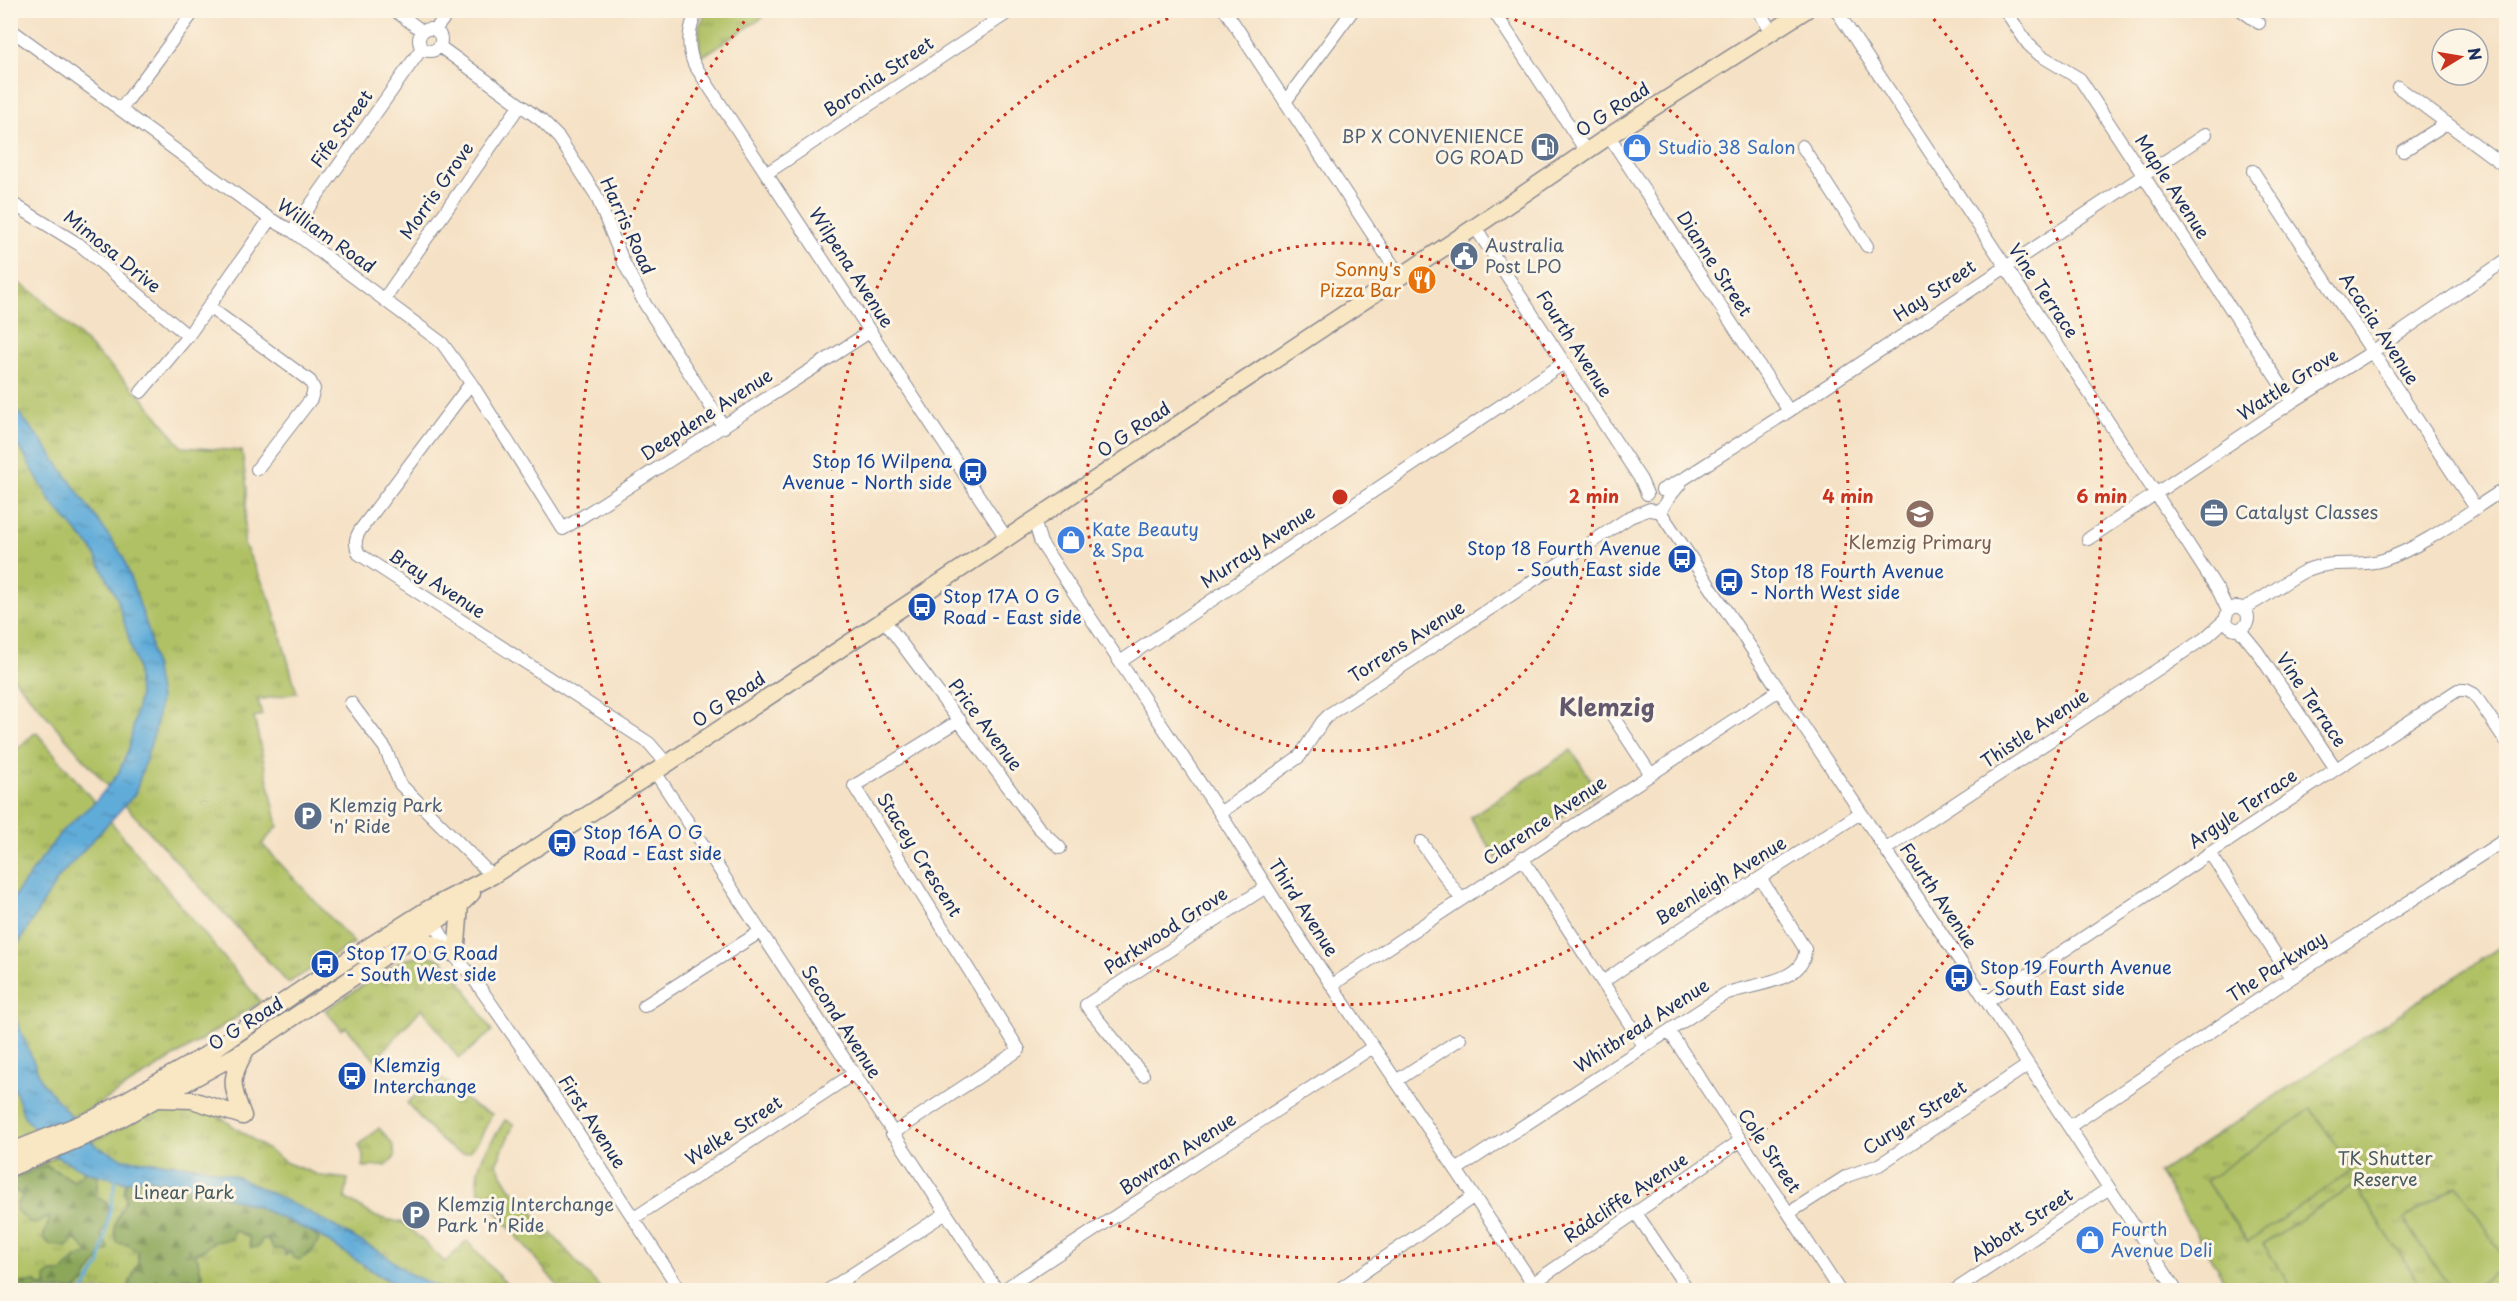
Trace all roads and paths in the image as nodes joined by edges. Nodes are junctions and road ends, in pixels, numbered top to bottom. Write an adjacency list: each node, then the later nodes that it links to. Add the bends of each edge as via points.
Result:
1 (195, 10): 24 (street)
2 (394, 10): 17 (street)
3 (450, 10): 16 (street)
4 (697, 10): 33 (street, Wilpena Avenue, via 688,43 694,64)
5 (1012, 10): 33 (street, Boronia Street)
6 (1226, 10): 22 (street)
7 (1353, 10): 22 (street)
8 (1493, 10): 29 (street)
9 (1758, 10): 18 (street)
10 (1806, 10): 18 (main road, O G Road)
11 (1836, 10): 41 (street, Vine Terrace)
12 (2005, 10): 34 (street, Maple Avenue, via 2040,56 2080,79)
13 (2241, 10): 14 (street)
14 (2259, 22)
15 (10, 29): 24 (street, William Road)
16 (435, 30): 17 (street); 19 (street, via 441,41)
17 (422, 31): 20 (street)
18 (1771, 31): 27 (main road, O G Road)
19 (439, 46): 20 (street, via 433,50); 23 (street, Harris Road)
20 (422, 48): 38 (street, Fife Street)
21 (2398, 87): 25 (street)
22 (1285, 102): 42 (street)
23 (520, 105): 43 (street, Morris Grove); 53 (street, Harris Road, via 555,134 596,195 645,304)
24 (121, 109): 36 (street, William Road)
25 (2447, 123): 30 (street); 31 (street)
26 (2206, 134): 34 (street, Hay Street)
27 (1609, 136): 29 (main road, O G Road); 52 (street, Dianne Street)
28 (1802, 146): 39 (street)
29 (1586, 151): 37 (main road, O G Road)
30 (2403, 151)
31 (2506, 167)
32 (2253, 171): 47 (street, Acacia Avenue)
33 (767, 173): 45 (street, Wilpena Avenue)
34 (2143, 176): 41 (street, Hay Street); 51 (street, Maple Avenue)
35 (10, 202): 46 (street, Mimosa Drive, via 80,245)
36 (270, 219): 38 (street, William Road); 44 (street)
37 (1475, 227): 42 (main road, O G Road); 48 (street, Fourth Avenue)
38 (292, 231): 43 (street, William Road)
39 (1867, 246)
40 (2506, 260): 47 (street, Wattle Grove)
41 (2005, 266): 52 (street, Hay Street); 56 (street, Vine Terrace)
42 (1400, 276): 59 (main road, O G Road)
43 (384, 299): 49 (street, William Road, via 434,335)
44 (209, 308): 46 (street); 54 (street, via 310,381 314,389 311,399)
45 (871, 331): 53 (street, Deepdene Avenue); 61 (street, Wilpena Avenue)
46 (188, 336): 50 (street)
47 (2372, 352): 51 (street, Wattle Grove); 58 (street, Acacia Avenue)
48 (1564, 363): 57 (street, Fourth Avenue); 66 (street, Murray Avenue)
49 (471, 383): 60 (street, William Road); 72 (street, Bray Avenue, via 355,538 358,554 650,743)
50 (141, 392)
51 (2292, 402): 56 (street, Wattle Grove)
52 (1789, 411): 57 (street, Hay Street)
53 (723, 427): 60 (street, Deepdene Avenue)
54 (257, 470)
55 (2506, 488): 58 (street, Thistle Avenue)
56 (2156, 494): 62 (street, Wattle Grove); 64 (street, Vine Terrace)
57 (1656, 500): 67 (street, Fourth Avenue); 75 (street, Torrens Avenue, via 1331,713 1300,756)
58 (2475, 507): 64 (street, Thistle Avenue, via 2414,547 2385,560 2323,564 2292,579)
59 (1034, 520): 61 (main road, O G Road); 63 (street, Third Avenue)
60 (563, 529)
61 (1013, 535): 63 (street, Third Avenue); 65 (main road, O G Road)
62 (2088, 539)
63 (1041, 543): 66 (street, Third Avenue)
64 (2237, 618): 73 (street, Vine Terrace); 80 (street, Thistle Avenue)
65 (884, 620): 70 (street, Price Avenue); 72 (main road, O G Road)
66 (1120, 662): 75 (street, Third Avenue)
67 (1779, 690): 74 (street, Clarence Avenue); 76 (street, Fourth Avenue)
68 (351, 704): 83 (street, via 385,747 400,784)
69 (1610, 712): 74 (street)
70 (960, 720): 79 (street, Price Avenue, via 1038,827); 110 (street, Stacey Crescent, via 854,786 1019,1050)
71 (2506, 741): 73 (street, Argyle Terrace, via 2474,694 2458,690)
72 (661, 768): 83 (main road, O G Road); 89 (street, Second Avenue)
73 (2336, 769): 81 (street, Argyle Terrace)
74 (1650, 773): 82 (street, Clarence Avenue)
75 (1220, 813): 85 (street, Third Avenue)
76 (1860, 813): 80 (street, Fourth Avenue); 84 (street, Beenleigh Avenue)
77 (2506, 839): 92 (street, The Parkway)
78 (1421, 842): 86 (street)
79 (1060, 848)
80 (1886, 849): 95 (street, Fourth Avenue)
81 (2210, 853): 92 (street); 95 (street, Argyle Terrace)
82 (1522, 858): 86 (street, Clarence Avenue); 93 (street)
83 (488, 878): 87 (main road, O G Road); 88 (main road, O G Road)
84 (1761, 879): 93 (street, Beenleigh Avenue, via 1681,927); 97 (street, Whitbread Avenue, via 1805,949 1805,957 1777,981 1725,994)
85 (1266, 887): 94 (street, Third Avenue); 105 (street, Parkwood Grove, via 1086,1005)
86 (1461, 899): 94 (street, Clarence Avenue)
87 (460, 905): 88 (main road, O G Road); 91 (main road)
88 (433, 918): 90 (main road, O G Road); 91 (street, First Avenue); 103 (main road, O G Road, via 308,986)
89 (760, 932): 96 (street); 104 (street, Second Avenue)
90 (416, 936): 91 (main road); 101 (main road, O G Road)
91 (454, 949): 119 (street, First Avenue)
92 (2291, 978): 109 (street, The Parkway)
93 (1603, 982): 99 (street)
94 (1332, 985): 100 (street, Third Avenue)
95 (1987, 1002): 102 (street, Fourth Avenue)
96 (644, 1006)
97 (1669, 1031): 99 (street, Whitbread Avenue); 111 (street, Cole Street)
98 (1460, 1039): 106 (street)
99 (1644, 1046): 113 (street, Whitbread Avenue)
100 (1373, 1047): 106 (street, Third Avenue); 124 (street, Bowran Avenue)
101 (246, 1048): 103 (main road, O G Road); 107 (main road, via 234,1071 233,1090 243,1116 192,1100)
102 (2028, 1065): 109 (street, Fourth Avenue); 118 (street, Curyer Street, via 1879,1165 1847,1176)
103 (199, 1067): 107 (main road, O G Road); 108 (main road, O G Road)
104 (854, 1074): 110 (street, Second Avenue); 119 (street, Welke Street)
105 (1143, 1075)
106 (1396, 1081): 113 (street, Third Avenue)
107 (157, 1099): 108 (main road, O G Road)
108 (96, 1124): 112 (main road, O G Road)
109 (2069, 1127): 114 (street, Fourth Avenue)
110 (892, 1134): 116 (street, Second Avenue)
111 (1740, 1141): 117 (street, Radcliffe Avenue); 118 (street, Cole Street)
112 (12, 1162)
113 (1456, 1170): 115 (street, Third Avenue)
114 (2108, 1189): 128 (street, Abbott Street); 129 (street, Fourth Avenue)
115 (1473, 1197): 120 (street, Third Avenue); 125 (street)
116 (946, 1213): 122 (street); 123 (street, Second Avenue)
117 (1636, 1213): 120 (street, Radcliffe Avenue); 126 (street)
118 (1789, 1213): 127 (street, Cole Street)
119 (634, 1218): 121 (street, First Avenue)
120 (1534, 1287)
121 (680, 1290)
122 (828, 1290)
123 (997, 1290)
124 (1003, 1290)
125 (1338, 1290)
126 (1688, 1290)
127 (1839, 1290)
128 (1955, 1290)
129 (2176, 1290)

